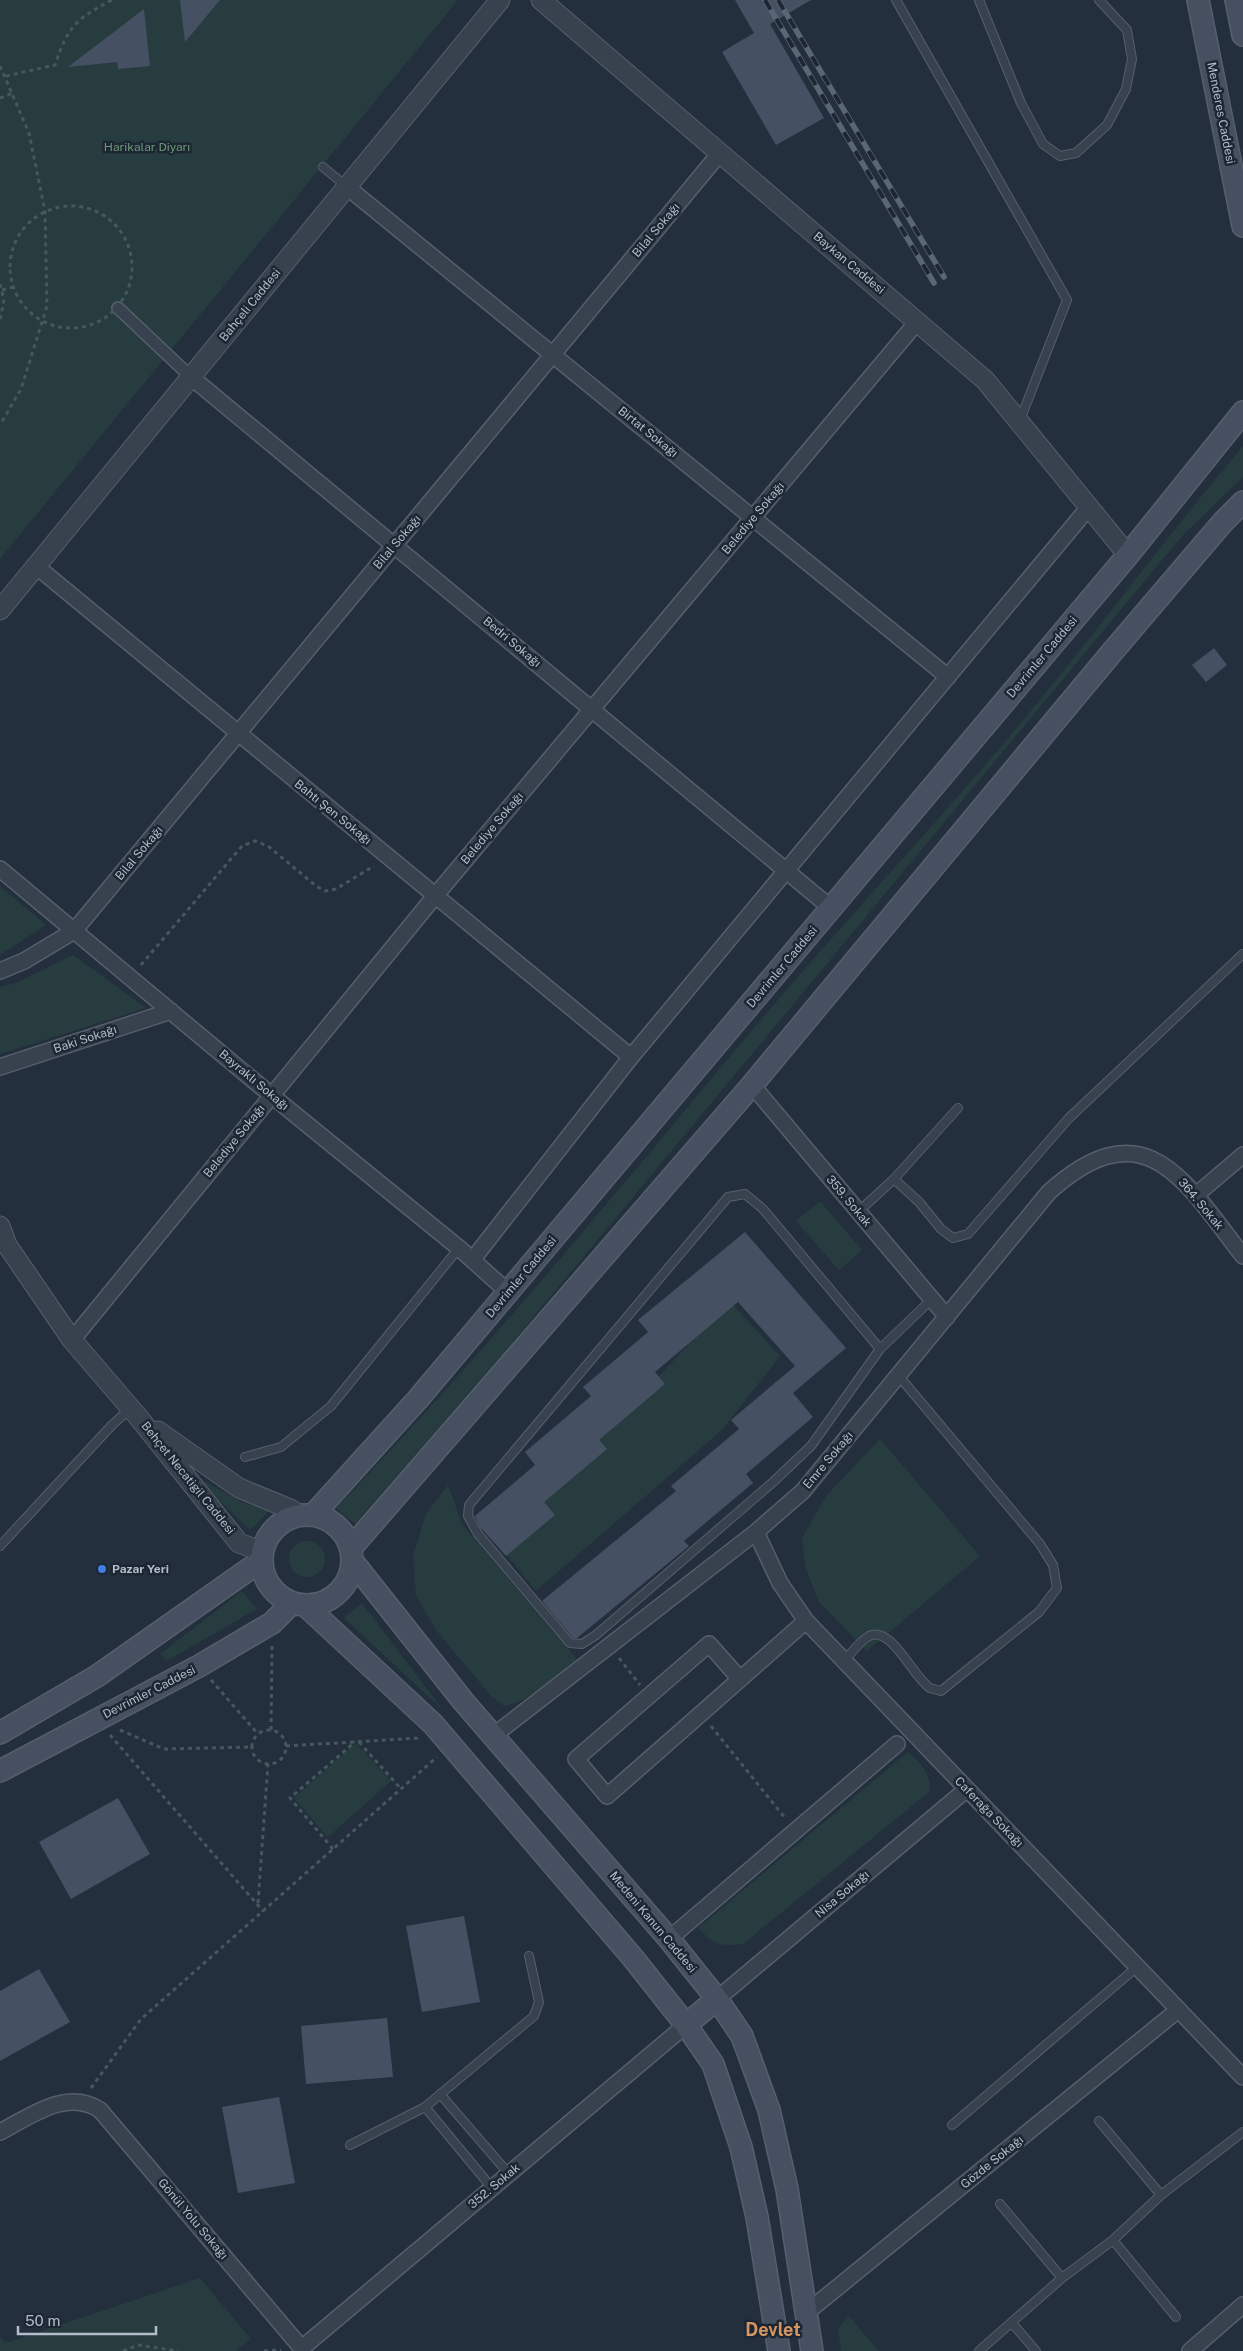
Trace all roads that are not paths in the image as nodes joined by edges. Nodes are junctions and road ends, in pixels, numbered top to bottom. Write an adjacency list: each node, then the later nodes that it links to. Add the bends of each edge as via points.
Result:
1 (500, 0): 11 (street, Bahçeli Caddesi)
2 (541, 0): 9 (street, Baykan Caddesi)
3 (896, 0): 18 (lane, via 1068,300)
4 (978, 0): 5 (lane, via 1021,103 1043,144 1060,156 1076,153 1106,125 1126,89 1132,59 1127,30)
5 (1099, 0)
6 (1198, 0): 12 (main road, Menderes Caddesi)
7 (1236, 0): 8 (main road)
8 (1243, 35)
9 (720, 153): 14 (street, Baykan Caddesi); 15 (street, Bilal Sokağı)
10 (323, 167): 11 (lane)
11 (347, 187): 15 (street, Birtat Sokağı); 16 (street, Bahçeli Caddesi)
12 (1243, 226)
13 (118, 308): 16 (street)
14 (918, 322): 18 (street, Baykan Caddesi, via 986,380); 21 (street, Belediye Sokağı)
15 (553, 355): 21 (street, Birtat Sokağı); 22 (street, Bilal Sokağı)
16 (191, 377): 22 (street, Bedri Sokağı); 24 (street, Bahçeli Caddesi)
17 (1243, 412): 23 (main road, Devrimler Caddesi)
18 (1019, 421): 19 (street, Baykan Caddesi)
19 (1089, 507): 23 (street, Baykan Caddesi); 26 (street)
20 (1240, 507): 39 (main road, via 1113,651)
21 (753, 518): 26 (street, Birtat Sokağı); 27 (street, Belediye Sokağı)
22 (395, 545): 27 (street, Bedri Sokağı); 28 (street, Bilal Sokağı)
23 (1128, 555): 32 (main road, Devrimler Caddesi)
24 (36, 566): 25 (street, Bahçeli Caddesi); 28 (street, Bahtı Şen Sokağı)
25 (0, 610)
26 (948, 677): 30 (street)
27 (592, 709): 30 (street, Bedri Sokağı); 31 (street, Belediye Sokağı)
28 (238, 734): 31 (street, Bahtı Şen Sokağı); 33 (street, Bilal Sokağı)
29 (0, 869): 33 (street, Bayraklı Sokağı)
30 (787, 870): 32 (street, Bedri Sokağı); 37 (street)
31 (435, 896): 37 (street, Bahtı Şen Sokağı); 40 (street, Belediye Sokağı)
32 (831, 908): 52 (main road, Devrimler Caddesi)
33 (74, 931): 35 (street, Bilal Sokağı, via 24,961); 36 (street, Bayraklı Sokağı)
34 (1243, 954): 44 (lane, via 1069,1118 968,1234 953,1238)
35 (0, 971)
36 (170, 1011): 38 (street, Baki Sokağı); 40 (street, Bayraklı Sokağı)
37 (631, 1056): 51 (street)
38 (0, 1067)
39 (752, 1085): 46 (street, 359. Sokak); 63 (main road)
40 (271, 1095): 48 (street, Bayraklı Sokağı); 55 (street, Belediye Sokağı)
41 (958, 1108): 44 (lane)
42 (1125, 1153): 45 (street, 364. Sokak, via 1142,1155 1165,1165); 54 (street, Emre Sokağı, via 1107,1155 1088,1163 1049,1192)
43 (1243, 1155): 45 (street)
44 (894, 1179): 46 (lane)
45 (1196, 1195): 50 (street, 364. Sokak)
46 (858, 1212): 53 (street, 359. Sokak)
47 (0, 1226): 49 (street, Behçet Necatigil Caddesi)
48 (459, 1248): 51 (street, Bayraklı Sokağı); 59 (lane, via 331,1406 281,1447)
49 (3, 1249): 55 (street, Behçet Necatigil Caddesi)
50 (1243, 1256)
51 (473, 1260): 52 (street, Bayraklı Sokağı)
52 (508, 1292): 60 (main road, Devrimler Caddesi, via 418,1399)
53 (932, 1299): 54 (street, 359. Sokak); 56 (lane)
54 (947, 1316): 57 (street, Emre Sokağı)
55 (72, 1340): 58 (street, Behçet Necatigil Caddesi)
56 (880, 1348): 56 (lane, via 763,1209 745,1194 728,1197 469,1505 468,1516 478,1534 570,1643 582,1644 811,1446)
57 (898, 1375): 61 (street, Emre Sokağı, via 803,1491); 67 (lane, via 1040,1544 1053,1565 1057,1588 1039,1612 941,1691 930,1688 888,1638 878,1634 869,1636)
58 (135, 1413): 60 (street, Behçet Necatigil Caddesi, via 239,1488); 62 (lane, via 112,1425); 64 (street, Behçet Necatigil Caddesi, via 239,1543)
59 (245, 1457)
60 (307, 1515): 63 (main road, via 326,1518 336,1525 345,1535); 64 (main road, via 288,1518 277,1526 269,1536)
61 (756, 1532): 66 (street, Caferağa Sokağı, via 780,1583); 70 (street, Emre Sokağı)
62 (0, 1546)
63 (352, 1555): 65 (main road, via 350,1576 333,1598 320,1604); 70 (main road, Medeni Kanun Caddesi)
64 (262, 1556): 65 (main road, via 270,1586 280,1596); 69 (main road, via 97,1676)
65 (299, 1604): 72 (main road, Devrimler Caddesi, via 199,1666); 79 (main road, via 433,1724 633,1958)
66 (806, 1621): 67 (street, Caferağa Sokağı); 68 (street)
67 (844, 1661): 73 (street, Caferağa Sokağı)
68 (740, 1679): 68 (street, via 608,1796 576,1759 709,1644)
69 (0, 1733)
70 (493, 1736): 74 (main road, Medeni Kanun Caddesi)
71 (897, 1744): 74 (street)
72 (0, 1771)
73 (967, 1789): 76 (street, Caferağa Sokağı); 77 (street, Nisa Sokağı)
74 (669, 1939): 77 (main road, Medeni Kanun Caddesi)
75 (529, 1956): 81 (lane, via 539,2002 534,2016)
76 (1137, 1967): 78 (street, Caferağa Sokağı); 84 (lane)
77 (717, 1999): 79 (main road); 95 (main road, Medeni Kanun Caddesi, via 742,2036 769,2110 786,2188)
78 (1178, 2010): 80 (street, Caferağa Sokağı); 95 (street, Gözde Sokağı)
79 (686, 2025): 88 (street, 352. Sokak); 99 (main road, via 713,2064 739,2138 757,2217)
80 (1243, 2077)
81 (440, 2094): 82 (lane); 88 (lane)
82 (425, 2107): 87 (lane); 89 (lane)
83 (1099, 2121): 90 (lane)
84 (952, 2125)
85 (0, 2132): 98 (street, Gönül Yolu Sokağı, via 49,2107 77,2101 94,2106 105,2114)
86 (1243, 2132): 90 (lane)
87 (350, 2145)
88 (509, 2174): 89 (street, 352. Sokak)
89 (492, 2188): 98 (street, 352. Sokak)
90 (1161, 2195): 92 (lane)
91 (1000, 2204): 93 (lane)
92 (1113, 2240): 93 (lane); 96 (lane)
93 (1062, 2278): 97 (lane)
94 (1243, 2305): 103 (street)
95 (806, 2314): 100 (main road, Medeni Kanun Caddesi)
96 (1176, 2317)
97 (1012, 2323): 101 (lane); 102 (lane)
98 (303, 2350)
99 (779, 2351)
100 (812, 2351)
101 (979, 2351)
102 (1036, 2351)
103 (1190, 2351)

